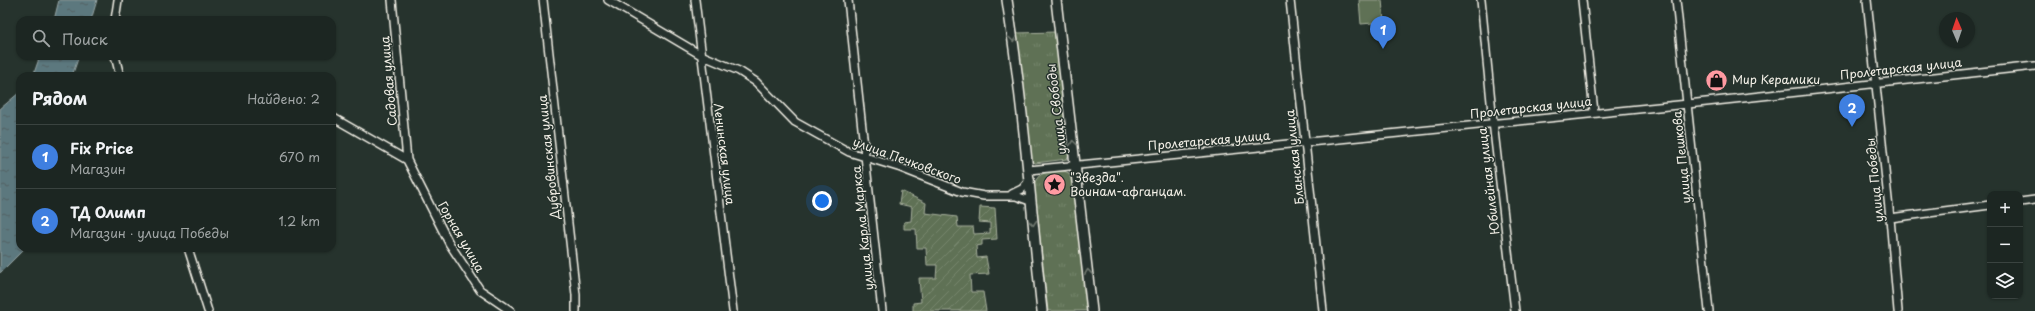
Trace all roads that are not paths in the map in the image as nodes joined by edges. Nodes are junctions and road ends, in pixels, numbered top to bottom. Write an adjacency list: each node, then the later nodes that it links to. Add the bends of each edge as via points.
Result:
1 (118, 0): 14 (street)
2 (392, 0): 26 (street, Садовая улица)
3 (543, 0): 39 (street, Дубровинская улица)
4 (608, 0): 15 (street, улица Печковского)
5 (695, 0): 15 (street, Ленинская улица)
6 (848, 0): 25 (street, улица Карла Маркса)
7 (1007, 0): 28 (main road, one-way to 28)
8 (1056, 0): 27 (main road, улица Свободы, one-way to 8)
9 (1290, 0): 24 (street, Бланская улица)
10 (1481, 0): 23 (street, Юбилейная улица)
11 (1582, 0): 21 (street)
12 (1676, 0): 20 (street, улица Пешкова)
13 (1867, 0): 19 (street, улица Победы)
14 (116, 16)
15 (701, 55): 25 (street, улица Печковского, via 739,71 756,82 795,122 849,152); 40 (street, Ленинская улица)
16 (116, 60): 18 (street)
17 (2035, 66): 19 (street, Пролетарская улица)
18 (119, 72)
19 (1876, 83): 20 (street, Пролетарская улица); 35 (street, улица Победы)
20 (1688, 104): 21 (street, Пролетарская улица); 46 (street, улица Пешкова)
21 (1594, 112): 23 (street, Пролетарская улица)
22 (336, 119): 26 (street)
23 (1493, 122): 24 (street, Пролетарская улица); 45 (street, Юбилейная улица)
24 (1304, 143): 27 (street, Пролетарская улица); 44 (street, Бланская улица)
25 (866, 156): 30 (street, улица Печковского, via 962,192); 41 (street, улица Карла Маркса)
26 (407, 160): 38 (street, Горная улица, via 449,243 480,290)
27 (1075, 165): 28 (street, Пролетарская улица); 43 (main road, улица Свободы, one-way to 27)
28 (1029, 170): 29 (main road)
29 (1030, 180): 30 (street, via 1016,193); 32 (main road)
30 (1004, 197): 32 (street, улица Печковского, via 1016,196)
31 (2035, 200): 33 (street)
32 (1030, 201): 42 (main road, one-way to 42)
33 (2023, 202)
34 (1987, 206): 35 (street)
35 (1890, 218): 47 (street, улица Победы)
36 (189, 252): 37 (street)
37 (208, 311)
38 (511, 311)
39 (576, 311)
40 (733, 311)
41 (882, 311)
42 (1042, 311)
43 (1092, 311)
44 (1323, 311)
45 (1515, 311)
46 (1709, 311)
47 (1898, 311)

